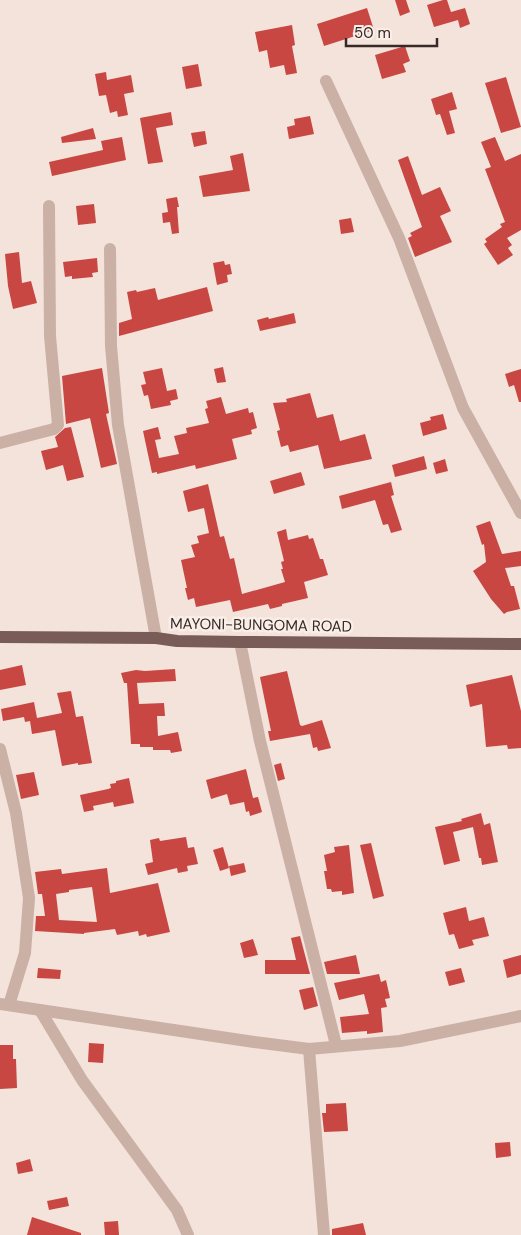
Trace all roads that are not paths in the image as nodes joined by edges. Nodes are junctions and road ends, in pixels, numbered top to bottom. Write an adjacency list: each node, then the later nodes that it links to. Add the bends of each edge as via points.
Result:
1 (326, 81): 5 (street, via 399,238 463,408)
2 (49, 206): 4 (street, via 50,336 58,425 54,429)
3 (110, 249): 7 (street, via 111,346 118,425)
4 (0, 443)
5 (521, 512)
6 (0, 637): 7 (main road, MAYONI-BUNGOMA ROAD)
7 (156, 638): 8 (main road, MAYONI-BUNGOMA ROAD)
8 (240, 642): 9 (main road, MAYONI-BUNGOMA ROAD); 14 (street, via 260,741)
9 (521, 644)
10 (0, 749): 11 (street, via 16,813 29,898 25,953)
11 (4, 1004): 12 (street)
12 (40, 1010): 15 (street); 16 (street, via 82,1080 177,1210)
13 (521, 1016): 14 (street, via 400,1041)
14 (336, 1045): 15 (street)
15 (309, 1049): 17 (street)
16 (188, 1235)
17 (324, 1235)

